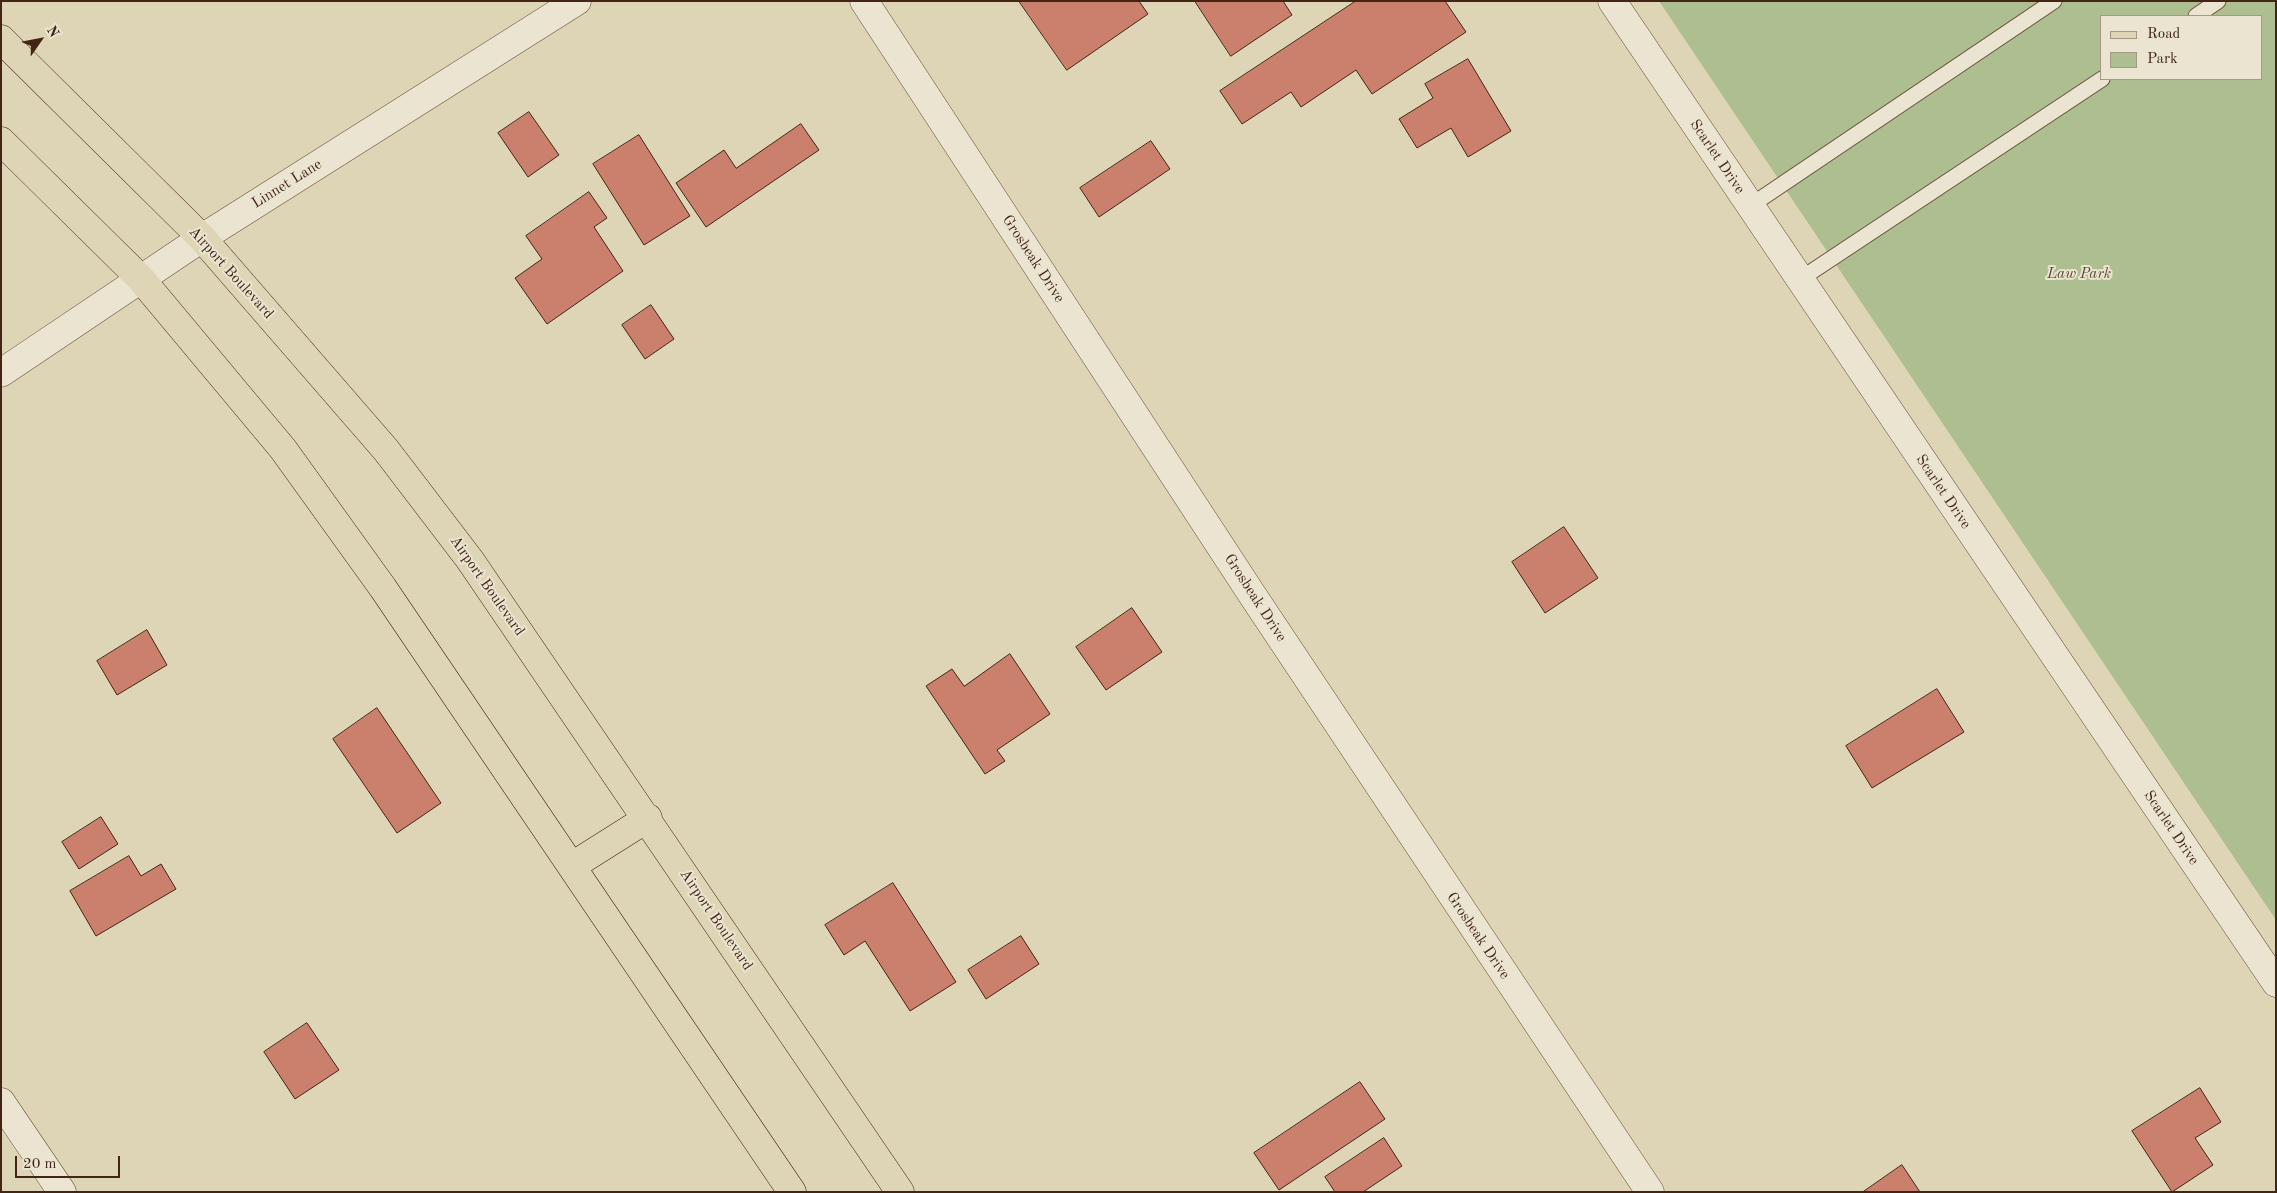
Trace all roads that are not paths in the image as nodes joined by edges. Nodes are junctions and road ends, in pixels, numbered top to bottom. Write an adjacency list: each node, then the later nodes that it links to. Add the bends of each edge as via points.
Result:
1 (577, 1): 11 (street, Linnet Lane)
2 (864, 1): 22 (street, Grosbeak Drive, via 1258,604)
3 (1612, 1): 10 (street, Scarlet Drive)
4 (2054, 1): 10 (lane)
5 (2218, 1): 6 (lane)
6 (2197, 15)
7 (1, 39): 11 (main road, Airport Boulevard)
8 (2100, 80): 13 (lane)
9 (1, 141): 12 (main road)
10 (1750, 206): 13 (street, Scarlet Drive)
11 (202, 238): 12 (street, Linnet Lane); 15 (main road, Airport Boulevard, via 386,450 464,552)
12 (141, 279): 14 (street, Linnet Lane); 16 (main road, via 283,449 383,588)
13 (1800, 280): 17 (street, Scarlet Drive)
14 (1, 373)
15 (648, 818): 16 (main road); 21 (main road, Airport Boulevard)
16 (572, 866): 20 (main road)
17 (2276, 983)
18 (1, 1102): 19 (street)
19 (62, 1192)
20 (792, 1192)
21 (900, 1192)
22 (1650, 1192)

